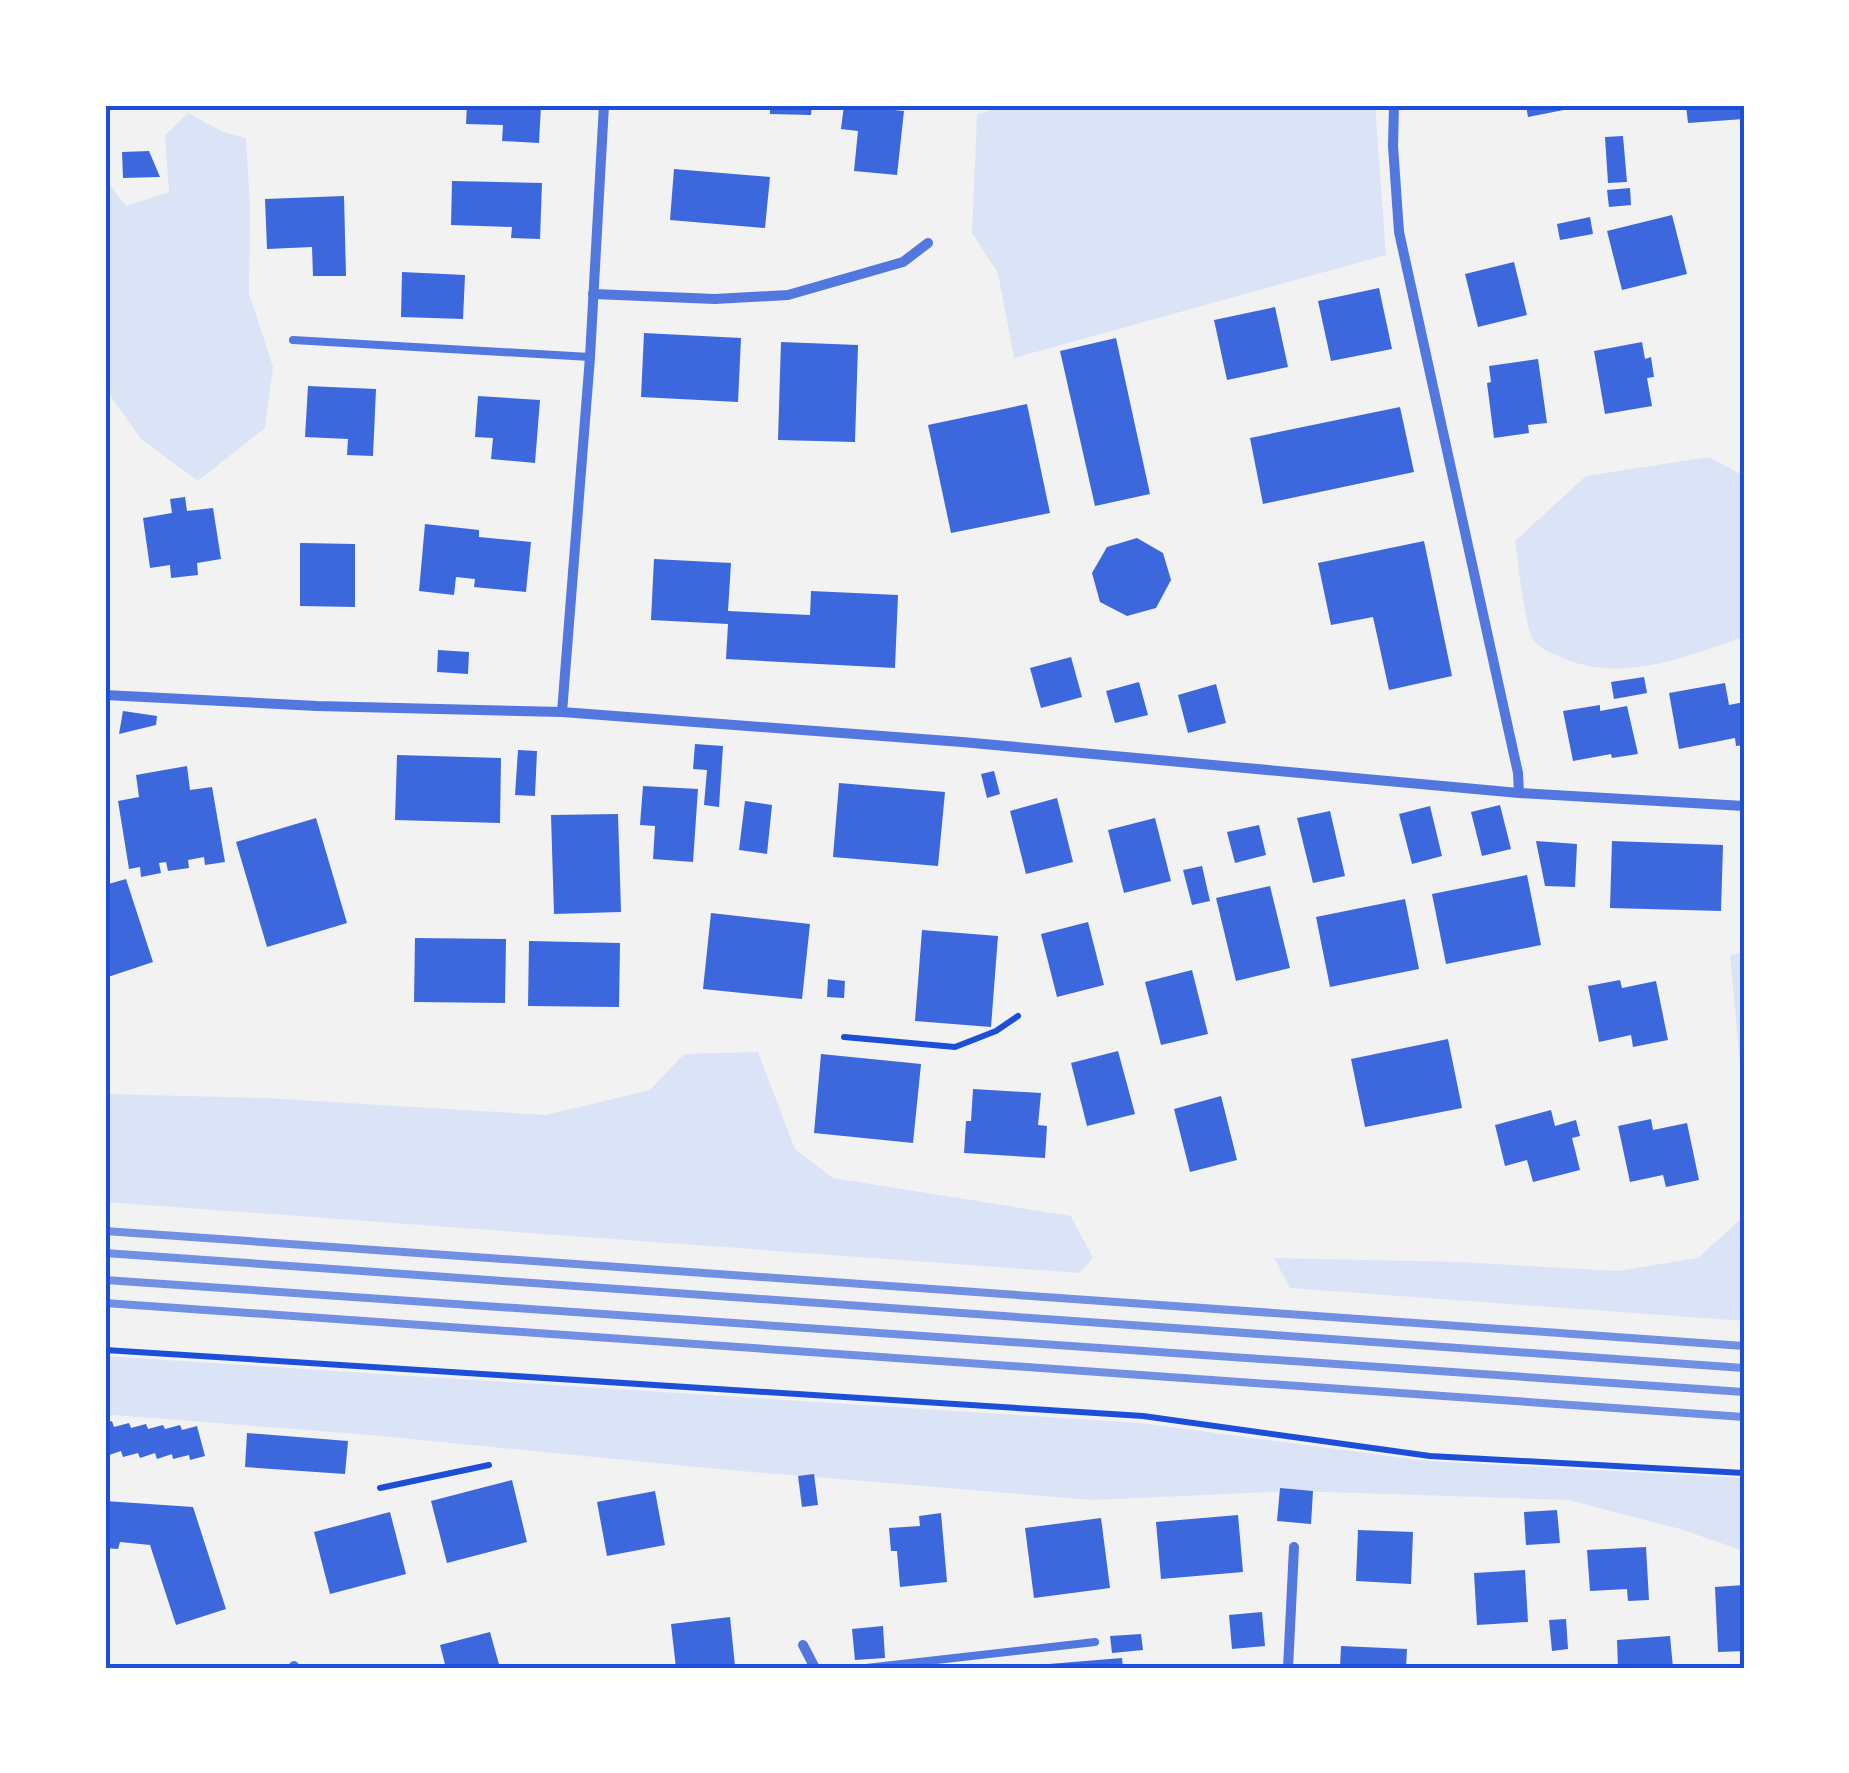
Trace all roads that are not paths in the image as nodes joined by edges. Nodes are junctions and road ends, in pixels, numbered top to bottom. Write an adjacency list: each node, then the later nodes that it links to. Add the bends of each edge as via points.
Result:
1 (604, 105): 4 (street)
2 (1394, 105): 9 (street, via 1399,232)
3 (928, 243): 4 (street, via 903,262 788,295)
4 (593, 294): 6 (street)
5 (293, 340): 6 (lane)
6 (590, 357): 8 (street)
7 (105, 695): 8 (street)
8 (562, 712): 9 (street)
9 (1519, 793): 10 (street)
10 (1744, 806)
11 (1294, 1548): 16 (street)
12 (1095, 1642): 15 (lane)
13 (803, 1645): 14 (street)
14 (815, 1668)
15 (866, 1668)
16 (1288, 1668)

